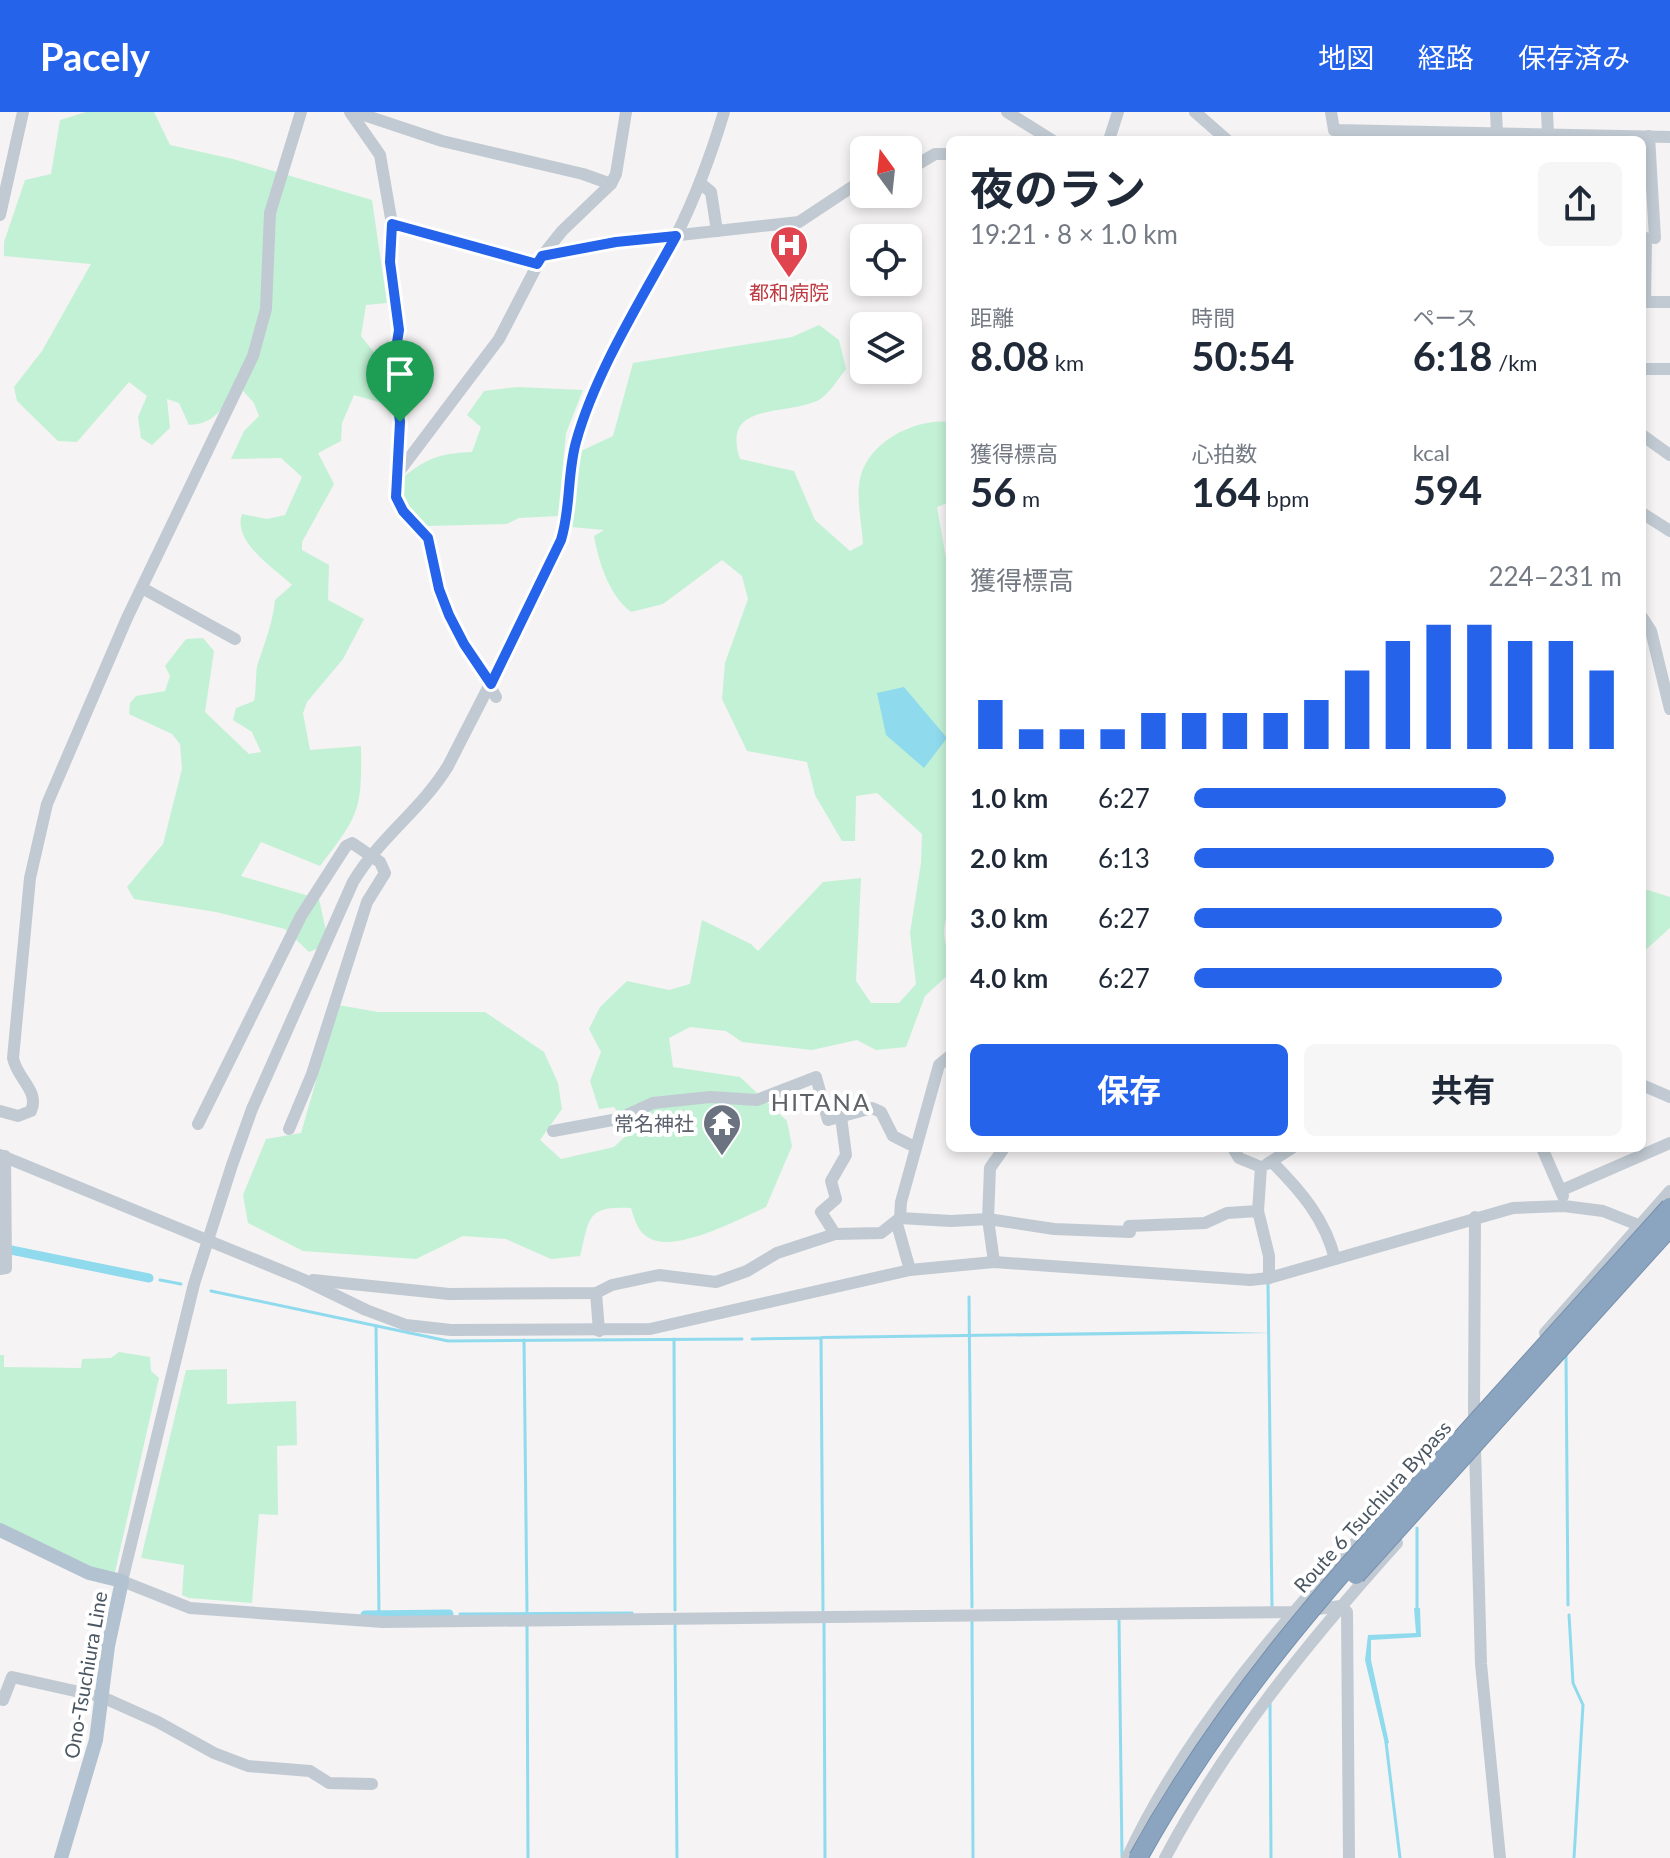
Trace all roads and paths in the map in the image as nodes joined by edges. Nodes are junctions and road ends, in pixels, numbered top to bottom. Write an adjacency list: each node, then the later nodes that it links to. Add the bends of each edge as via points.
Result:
1 (23, 112): 27 (street)
2 (301, 112): 44 (street, via 270,213 266,309 253,356)
3 (626, 112): 25 (street)
4 (724, 112): 24 (street)
5 (1007, 112): 14 (street)
6 (1118, 112): 15 (street)
7 (1195, 112): 16 (street)
8 (1331, 112): 17 (street, via 1334,130)
9 (1496, 112): 12 (street)
10 (1547, 112): 13 (street)
11 (360, 113): 25 (street, via 442,141); 28 (street, via 380,155)
12 (1497, 133): 13 (street); 17 (street)
13 (1548, 134): 18 (street)
14 (1046, 136)
15 (1110, 136)
16 (1222, 136)
17 (1422, 136)
18 (1589, 136)
19 (1646, 136): 20 (street)
20 (1649, 136): 21 (street); 31 (street)
21 (1670, 137)
22 (946, 154): 23 (street)
23 (922, 162)
24 (700, 183): 29 (street, via 711,192); 30 (street)
25 (611, 184): 33 (street)
26 (850, 188): 29 (street, via 799,222)
27 (0, 215)
28 (392, 224): 33 (street); 41 (street)
29 (717, 231): 30 (street)
30 (676, 236): 33 (street, via 616,242); 47 (street, via 584,417 561,540)
31 (1648, 238): 32 (street); 34 (street)
32 (1670, 239)
33 (539, 260): 41 (street, via 499,339)
34 (1646, 264)
35 (1646, 302): 36 (street)
36 (1670, 302)
37 (1646, 369): 38 (street)
38 (1670, 369)
39 (1646, 438): 40 (street)
40 (1670, 455)
41 (398, 473): 47 (street, via 398,505 428,538 449,615)
42 (1646, 516): 43 (street)
43 (1670, 531)
44 (142, 588): 46 (street); 54 (street, via 47,804 20,952 13,1058 35,1102 31,1111 18,1116)
45 (1646, 623): 49 (street)
46 (235, 639)
47 (491, 684): 48 (street); 50 (street, via 432,791)
48 (496, 697)
49 (1670, 709)
50 (370, 854): 56 (street, via 357,845 346,846 322,882); 57 (street, via 385,873 367,902); 79 (street, via 343,901 252,1109)
51 (946, 1059): 60 (street, via 939,1065)
52 (1646, 1087): 53 (street)
53 (1670, 1097)
54 (0, 1111)
55 (841, 1117): 58 (street, via 828,1120 816,1077 757,1100 710,1097 653,1103 618,1119); 60 (street, via 872,1108 881,1112 893,1136); 78 (street, via 846,1155 831,1181 836,1199 821,1212)
56 (198, 1124)
57 (289, 1129)
58 (553, 1131)
59 (1670, 1143): 67 (street)
60 (915, 1147): 75 (street)
61 (1001, 1152): 74 (street, via 990,1168)
62 (1235, 1152): 66 (street, via 1239,1158)
63 (1286, 1152): 66 (street)
64 (1544, 1152): 67 (street)
65 (2, 1156): 72 (street); 79 (street)
66 (1266, 1164): 71 (street); 81 (street, via 1305,1195)
67 (1562, 1190): 69 (street)
68 (1670, 1191): 76 (street)
69 (1564, 1206): 73 (street, via 1513,1208); 76 (street, via 1603,1211)
70 (1670, 1207): 100 (highway, Route 6 Tsuchiura Bypass, bridge, via 1286,1637 1195,1760)
71 (1258, 1211): 74 (street, via 1227,1213 1205,1223 1129,1226 1130,1232); 85 (street)
72 (3, 1216): 83 (street, via 6,1268)
73 (1475, 1217): 81 (street); 89 (street)
74 (988, 1219): 75 (street); 82 (street)
75 (899, 1221): 78 (street, via 881,1233); 84 (street)
76 (1641, 1225): 80 (street); 89 (street)
77 (1670, 1227): 101 (highway, Route 6 Tsuchiura Bypass, bridge, via 1296,1644 1207,1764)
78 (835, 1234): 87 (street, via 777,1253 716,1282 659,1275)
79 (208, 1239): 86 (street); 92 (street)
80 (1670, 1240): 90 (street)
81 (1335, 1259): 85 (street)
82 (994, 1262): 84 (street); 85 (street)
83 (0, 1269)
84 (910, 1270): 88 (street, via 650,1329)
85 (1269, 1278)
86 (302, 1279): 87 (street, via 449,1294); 88 (street, via 406,1325)
87 (596, 1293): 88 (street)
88 (599, 1331)
89 (1474, 1412): 90 (street); 94 (street)
90 (1476, 1456): 93 (street); 104 (street, via 1481,1664)
91 (0, 1530): 92 (main road, Ono-Tsuchiura Line, via 89,1573)
92 (122, 1581): 94 (street, via 190,1608 383,1622); 95 (main road, Ono-Tsuchiura Line)
93 (1341, 1606): 94 (street); 102 (street, via 1266,1696); 103 (street, via 1347,1612)
94 (1295, 1612): 99 (street, via 1192,1741 1152,1804)
95 (102, 1697): 96 (street, via 12,1677); 97 (street, via 248,1766 310,1771 329,1783); 98 (main road, Ono-Tsuchiura Line, via 96,1740)
96 (3, 1700)
97 (372, 1784)
98 (61, 1858)
99 (1127, 1858)
100 (1138, 1858)
101 (1152, 1858)
102 (1165, 1858)
103 (1349, 1858)
104 (1500, 1858)

